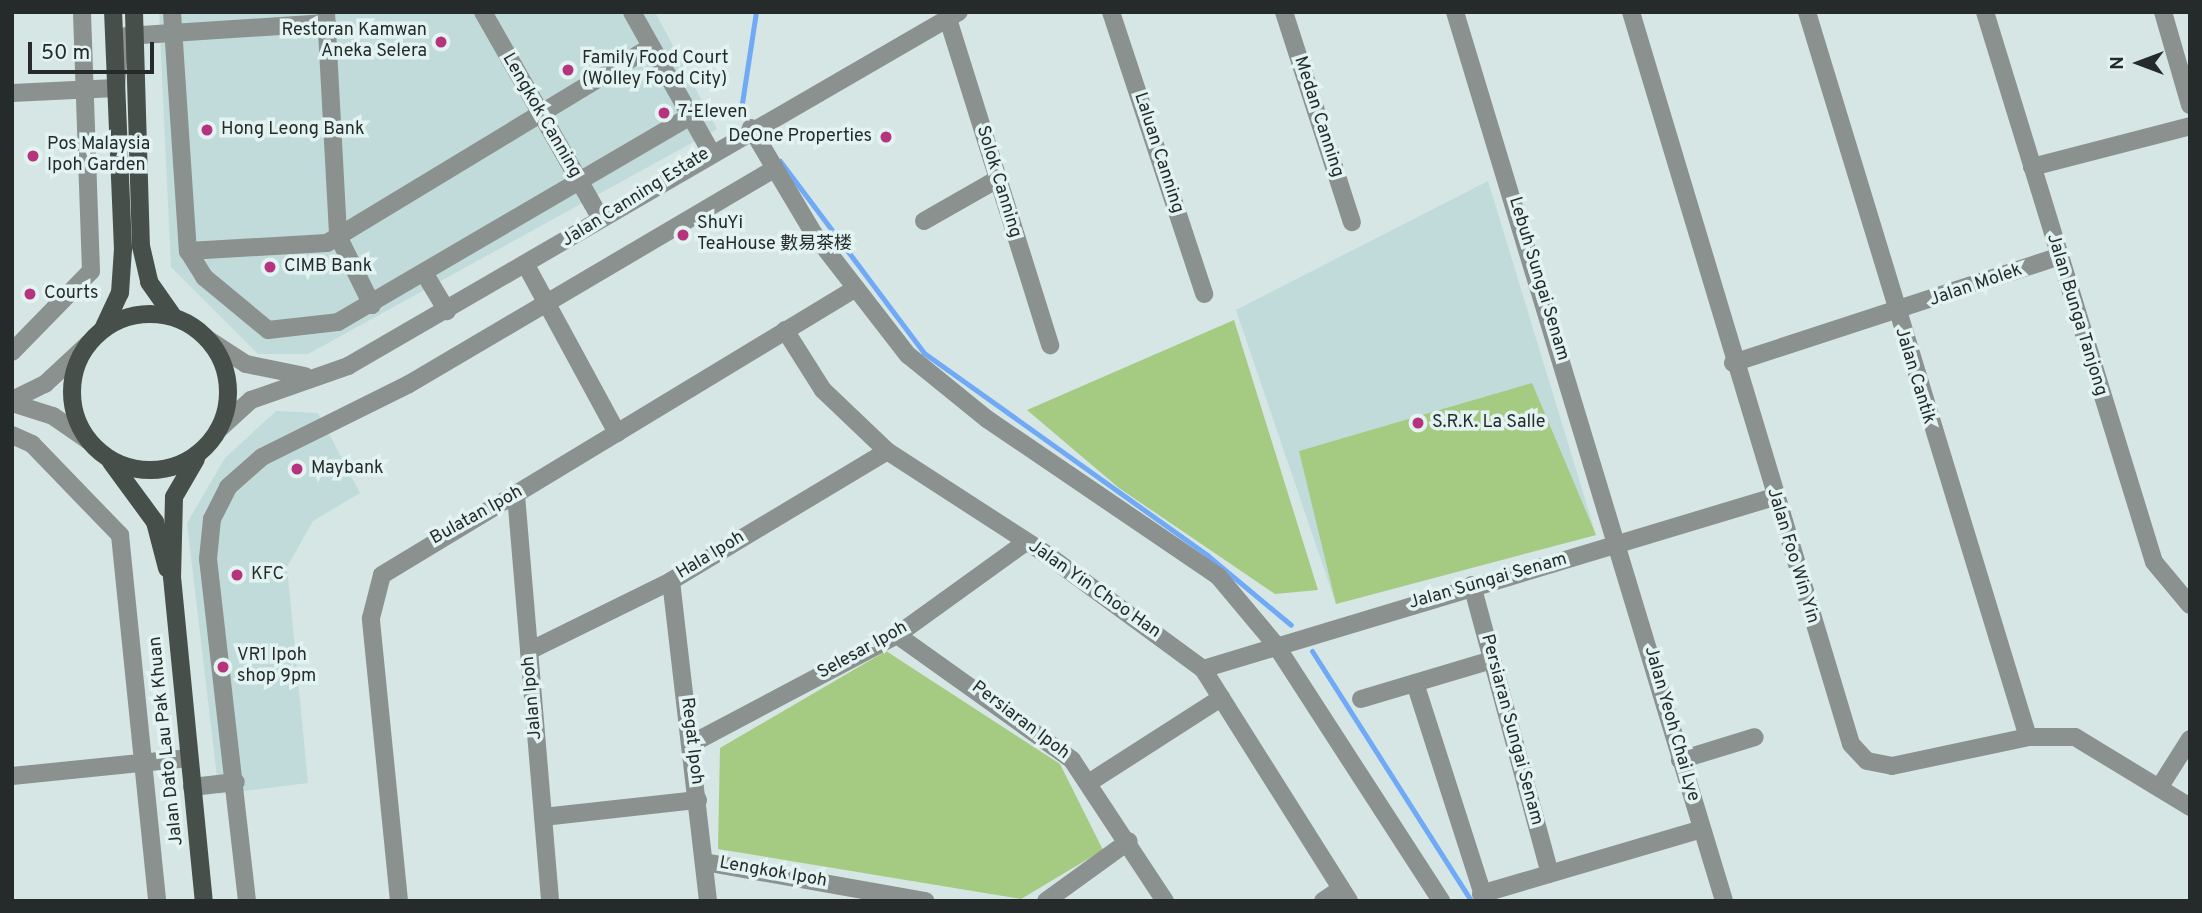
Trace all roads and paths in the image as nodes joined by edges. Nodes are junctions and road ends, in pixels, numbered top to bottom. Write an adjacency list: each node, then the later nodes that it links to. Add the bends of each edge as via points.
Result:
1 (82, 12): 20 (street)
2 (113, 12): 19 (main road)
3 (134, 12): 17 (main road)
4 (172, 12): 16 (street)
5 (483, 12): 23 (street, Lengkok Canning)
6 (632, 12): 18 (street)
7 (1111, 12): 41 (street, Laluan Canning)
8 (1284, 12): 34 (street, Medan Canning)
9 (1455, 12): 66 (street, Lebuh Sungai Senam)
10 (1631, 12): 53 (street, Jalan Foo Win Yin)
11 (1807, 12): 45 (street, Jalan Cantik)
12 (1985, 12): 28 (street, Jalan Bunga Tanjong)
13 (2163, 12): 22 (street)
14 (953, 16): 26 (street, Jalan Canning Estate); 30 (street, Solok Canning)
15 (327, 18): 16 (street); 35 (street)
16 (172, 33): 17 (street); 36 (street)
17 (135, 36): 19 (street, via 119,45); 46 (main road, via 141,246 149,282)
18 (651, 47): 23 (street); 24 (street)
19 (116, 88): 20 (street); 47 (main road, via 120,293)
20 (85, 90): 21 (street); 52 (street, via 91,271)
21 (12, 93)
22 (2190, 105)
23 (538, 112): 31 (street, Lengkok Canning); 35 (street)
24 (692, 116): 27 (street); 31 (street)
25 (2190, 126): 28 (street)
26 (751, 128): 27 (street, Jalan Canning Estate); 29 (street)
27 (711, 152): 32 (street, Jalan Canning Estate)
28 (2032, 167): 37 (street, Jalan Bunga Tanjong)
29 (773, 170): 40 (street); 42 (street)
30 (996, 180): 33 (street); 51 (street, Solok Canning)
31 (579, 182): 32 (street, Lengkok Canning); 39 (street)
32 (601, 219): 38 (street, Jalan Canning Estate)
33 (924, 221)
34 (1352, 222)
35 (338, 236): 36 (street, via 317,244); 43 (street)
36 (188, 251): 43 (street, via 204,277 264,330 331,324)
37 (2058, 257): 45 (street, Jalan Molek); 70 (street, Jalan Bunga Tanjong, via 2154,562)
38 (527, 267): 42 (street); 44 (street, Jalan Canning Estate)
39 (426, 276): 43 (street); 44 (street)
40 (856, 288): 48 (street, Bulatan Ipoh); 72 (street, via 908,355 987,419 1218,576)
41 (1204, 294)
42 (548, 302): 57 (street); 87 (street, via 409,384 262,457 228,487 212,519 208,559)
43 (372, 305)
44 (447, 311): 54 (street, Jalan Canning Estate, via 348,366)
45 (1895, 314): 53 (street, Jalan Molek); 80 (street, Jalan Cantik)
46 (173, 317): 47 (main road, via 124,317); 49 (main road)
47 (103, 329): 50 (main road)
48 (785, 330): 57 (street, Bulatan Ipoh); 61 (street, Jalan Yin Choo Han, via 823,390)
49 (209, 340): 54 (street, Jalan Canning Estate, via 246,364); 56 (main road, via 227,383)
50 (88, 344): 55 (street, via 45,384); 59 (main road, via 71,392)
51 (1050, 345)
52 (12, 352)
53 (1733, 363): 64 (street, Jalan Foo Win Yin)
54 (312, 377): 56 (street, Jalan Canning Estate, via 251,400)
55 (12, 401): 59 (street, via 53,416)
56 (218, 430): 60 (main road)
57 (617, 433): 63 (street, Bulatan Ipoh)
58 (12, 435): 85 (street, via 32,443 118,530)
59 (89, 441): 62 (main road)
60 (207, 445): 62 (main road, via 168,468 146,470); 67 (main road, Jalan Dato Lau Pak Khuan, via 174,497)
61 (887, 450): 65 (street, Jalan Yin Choo Han); 68 (street, Hala Ipoh)
62 (103, 455): 67 (main road, Jalan Dato Lau Pak Khuan, via 125,474 155,522)
63 (516, 495): 73 (street, Jalan Ipoh); 103 (street, Bulatan Ipoh, via 390,565 372,595)
64 (1774, 497): 66 (street, Jalan Sungai Senam); 80 (street, Jalan Foo Win Yin, via 1858,754 1892,766)
65 (1026, 542): 71 (street, Selesar Ipoh); 75 (street, Jalan Yin Choo Han)
66 (1620, 546): 69 (street, Jalan Sungai Senam); 84 (street, Jalan Yeoh Chai Lye)
67 (172, 577): 83 (main road, Jalan Dato Lau Pak Khuan)
68 (671, 581): 73 (street, Hala Ipoh); 82 (street, Regat Ipoh)
69 (1472, 585): 72 (street, Jalan Sungai Senam); 74 (street, Persiaran Sungai Senam)
70 (2190, 605)
71 (897, 635): 82 (street, Selesar Ipoh); 88 (street, Persiaran Ipoh, via 1050,739)
72 (1275, 644): 75 (street, Jalan Sungai Senam); 110 (street)
73 (529, 651): 93 (street, Jalan Ipoh)
74 (1492, 660): 76 (street); 97 (street, Persiaran Sungai Senam)
75 (1203, 669): 77 (street, Jalan Yin Choo Han)
76 (1415, 682): 78 (street); 99 (street)
77 (1221, 698): 88 (street); 98 (street, Jalan Yin Choo Han)
78 (1361, 699)
79 (1755, 737): 84 (street)
80 (2028, 737): 90 (street, Jalan Foo Win Yin, via 2075,737)
81 (2190, 739): 90 (street)
82 (691, 744): 91 (street, Regat Ipoh)
83 (189, 758): 85 (street); 89 (main road, Jalan Dato Lau Pak Khuan)
84 (1680, 760): 94 (street, Jalan Yeoh Chai Lye)
85 (141, 764): 86 (street); 100 (street)
86 (12, 776)
87 (236, 782): 89 (street); 102 (street)
88 (1090, 782): 95 (street, Persiaran Ipoh)
89 (192, 787): 101 (main road, Jalan Dato Lau Pak Khuan)
90 (2159, 788): 92 (street, Jalan Foo Win Yin)
91 (698, 800): 93 (street); 96 (street, Regat Ipoh)
92 (2190, 807)
93 (543, 817): 104 (street, Jalan Ipoh)
94 (1702, 829): 97 (street); 111 (street, Jalan Yeoh Chai Lye)
95 (1129, 841): 107 (street); 108 (street, Persiaran Ipoh)
96 (704, 862): 105 (street, Regat Ipoh); 106 (street, Lengkok Ipoh)
97 (1550, 874): 99 (street)
98 (1345, 895): 109 (street)
99 (1483, 898)
100 (157, 901)
101 (204, 901)
102 (247, 901)
103 (399, 901)
104 (550, 901)
105 (708, 901)
106 (926, 901)
107 (1046, 901)
108 (1165, 901)
109 (1323, 901)
110 (1441, 901)
111 (1724, 901)

